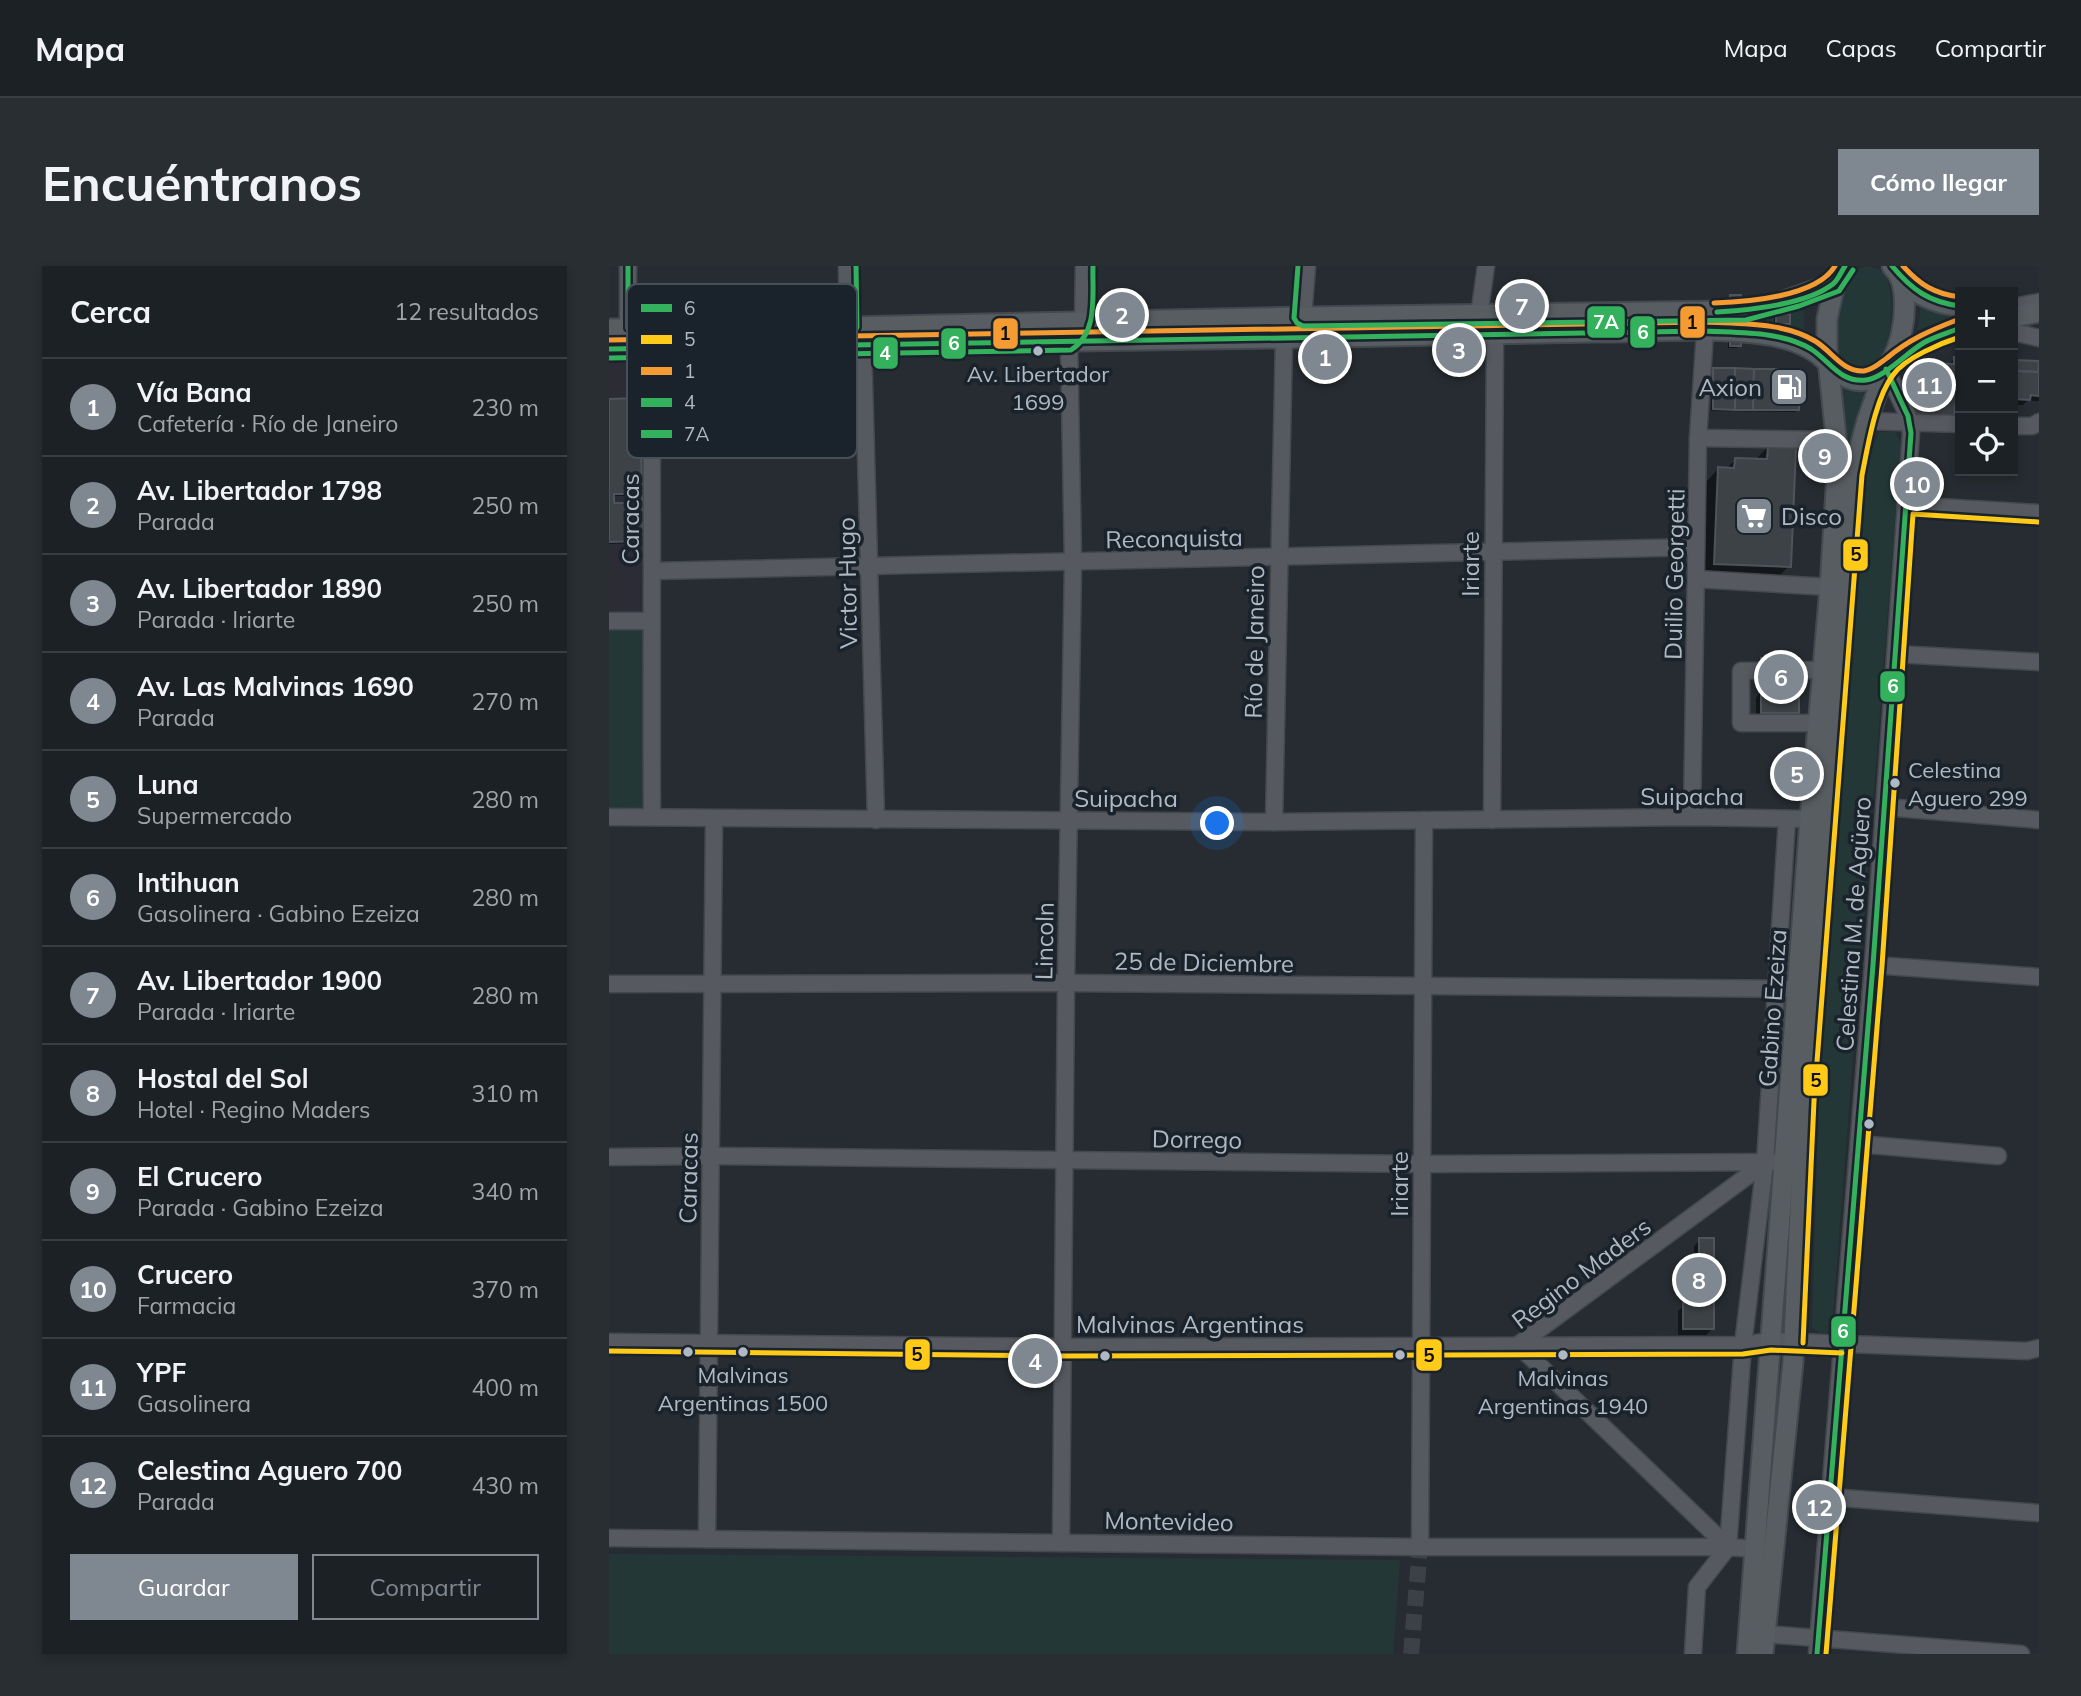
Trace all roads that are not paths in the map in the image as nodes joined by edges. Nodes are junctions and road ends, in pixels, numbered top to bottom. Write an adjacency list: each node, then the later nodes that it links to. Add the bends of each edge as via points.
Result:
1 (628, 266): 19 (street)
2 (847, 266): 8 (street)
3 (1084, 266): 17 (street)
4 (1307, 266): 16 (street)
5 (1486, 266): 14 (street)
6 (1898, 271): 10 (main road, via 1910,289); 32 (main road, Gabino Ezeiza, via 1901,332)
7 (1840, 272): 14 (main road, via 1797,298 1745,311); 31 (main road, Gabino Ezeiza, via 1827,319)
8 (847, 284)
9 (2039, 302): 11 (street)
10 (1955, 305)
11 (2018, 307)
12 (2018, 309): 13 (main road)
13 (2039, 311): 15 (main road)
14 (1479, 316): 16 (main road); 22 (street)
15 (2018, 316)
16 (1303, 317): 17 (main road)
17 (1083, 323): 18 (main road); 26 (street)
18 (857, 327)
19 (619, 329)
20 (1955, 330): 32 (main road, via 1927,341)
21 (1705, 331): 22 (main road); 31 (main road, via 1783,338 1811,349); 38 (street, Duilio Georgetti)
22 (1495, 332): 24 (main road); 44 (street, Iriarte)
23 (2018, 333): 25 (street)
24 (1284, 338): 26 (main road); 45 (street, Río de Janeiro)
25 (2039, 338)
26 (1069, 341): 28 (main road); 46 (street, Lincoln)
27 (857, 345): 28 (main road)
28 (863, 345): 47 (street, Victor Hugo)
29 (609, 349): 30 (main road)
30 (627, 349)
31 (1829, 365): 32 (main road, via 1842,376 1860,380); 39 (main road, Gabino Ezeiza)
32 (1886, 369): 33 (main road, Gabino Ezeiza); 34 (street, Celestina M. de Agüero)
33 (1867, 421): 34 (street); 89 (main road, Gabino Ezeiza, via 1853,474 1805,1100)
34 (1910, 421): 36 (street); 41 (street, Celestina M. de Agüero)
35 (2039, 422): 37 (street)
36 (1955, 424)
37 (2018, 426)
38 (1698, 438): 39 (street); 43 (street, Duilio Georgetti)
39 (1837, 440): 50 (main road, Gabino Ezeiza)
40 (652, 458): 48 (street, Caracas)
41 (1905, 506): 42 (street); 53 (street, Celestina M. de Agüero)
42 (2039, 513)
43 (1696, 547): 44 (street, Reconquista); 49 (street, Duilio Georgetti)
44 (1493, 552): 45 (street, Reconquista); 66 (street, Iriarte)
45 (1278, 558): 46 (street, Reconquista); 69 (street, Río de Janeiro)
46 (1073, 563): 47 (street, Reconquista); 68 (street, Lincoln)
47 (870, 566): 48 (street, Reconquista); 64 (street, Victor Hugo)
48 (653, 571): 52 (street, Caracas)
49 (1696, 579): 50 (street); 60 (street, Duilio Georgetti)
50 (1830, 587): 55 (main road, Gabino Ezeiza)
51 (609, 621): 52 (street)
52 (650, 621): 59 (street, Caracas)
53 (1896, 654): 54 (street); 57 (street, Celestina M. de Agüero)
54 (2039, 662)
55 (1823, 670): 56 (main road, Gabino Ezeiza); 56 (street, via 1741,671 1741,723)
56 (1819, 723): 63 (main road, Gabino Ezeiza)
57 (1885, 807): 67 (street); 70 (street, Celestina M. de Agüero)
58 (609, 817): 59 (street, Suipacha)
59 (652, 817): 61 (street, Suipacha)
60 (1692, 817): 62 (street, Suipacha); 66 (street, Suipacha)
61 (714, 819): 64 (street, Suipacha); 74 (street, Caracas)
62 (1787, 819): 63 (street, Suipacha); 76 (street)
63 (1810, 819): 77 (main road, Gabino Ezeiza)
64 (876, 820): 68 (street, Suipacha)
65 (1425, 820): 66 (street, Suipacha); 69 (street, Suipacha); 75 (street, Iriarte)
66 (1492, 820)
67 (2039, 820)
68 (1069, 821): 69 (street, Suipacha); 72 (street, Lincoln)
69 (1273, 822)
70 (1873, 965): 71 (street); 78 (street, Celestina M. de Agüero)
71 (2039, 978)
72 (1066, 983): 74 (street, 25 de Diciembre); 75 (street, 25 de Diciembre); 82 (street, Lincoln)
73 (609, 984): 74 (street, 25 de Diciembre)
74 (712, 985): 79 (street, Caracas)
75 (1423, 988): 76 (street, 25 de Diciembre); 85 (street, Iriarte)
76 (1776, 989): 77 (street, 25 de Diciembre); 84 (street)
77 (1798, 989): 83 (main road, Gabino Ezeiza)
78 (1859, 1144): 80 (street); 90 (street, Celestina M. de Agüero)
79 (711, 1156): 81 (street, Dorrego); 82 (street, Dorrego); 88 (street, Caracas)
80 (1998, 1156)
81 (609, 1157)
82 (1063, 1160): 85 (street, Dorrego); 94 (street, Lincoln)
83 (1786, 1162): 84 (street, Dorrego); 86 (main road, Gabino Ezeiza)
84 (1765, 1163): 85 (street, Dorrego); 92 (street, Regino Maders); 93 (street)
85 (1422, 1164): 91 (street, Iriarte)
86 (1771, 1341): 89 (street, Malvinas Argentinas); 93 (street, Malvinas Argentinas); 103 (main road, Gabino Ezeiza)
87 (609, 1342): 88 (street, Malvinas Argentinas)
88 (709, 1343): 94 (street, Malvinas Argentinas); 99 (street, Caracas)
89 (1794, 1343): 90 (street, Malvinas Argentinas); 104 (main road, Gabino Ezeiza)
90 (1842, 1344): 95 (street, Malvinas Argentinas); 96 (street, Celestina M. de Agüero)
91 (1421, 1345): 92 (street, Malvinas Argentinas); 94 (street, Malvinas Argentinas); 101 (street, Iriarte)
92 (1518, 1345): 93 (street, Malvinas Argentinas); 102 (street, Regino Maders)
93 (1743, 1345): 102 (street)
94 (1062, 1347): 100 (street, Lincoln)
95 (2035, 1352)
96 (1830, 1497): 97 (street); 105 (street, Celestina M. de Agüero)
97 (2039, 1513)
98 (609, 1538): 99 (street, Montevideo)
99 (707, 1539): 100 (street, Montevideo)
100 (1061, 1543): 101 (street, Montevideo)
101 (1420, 1547): 102 (street, Montevideo)
102 (1728, 1547): 103 (street, Montevideo); 106 (street, via 1697,1587)
103 (1755, 1549): 107 (main road, Gabino Ezeiza)
104 (1765, 1634): 105 (street); 108 (main road, Gabino Ezeiza)
105 (1818, 1646): 109 (street)
106 (1693, 1654)
107 (1747, 1654)
108 (1763, 1654)
109 (2021, 1654)

